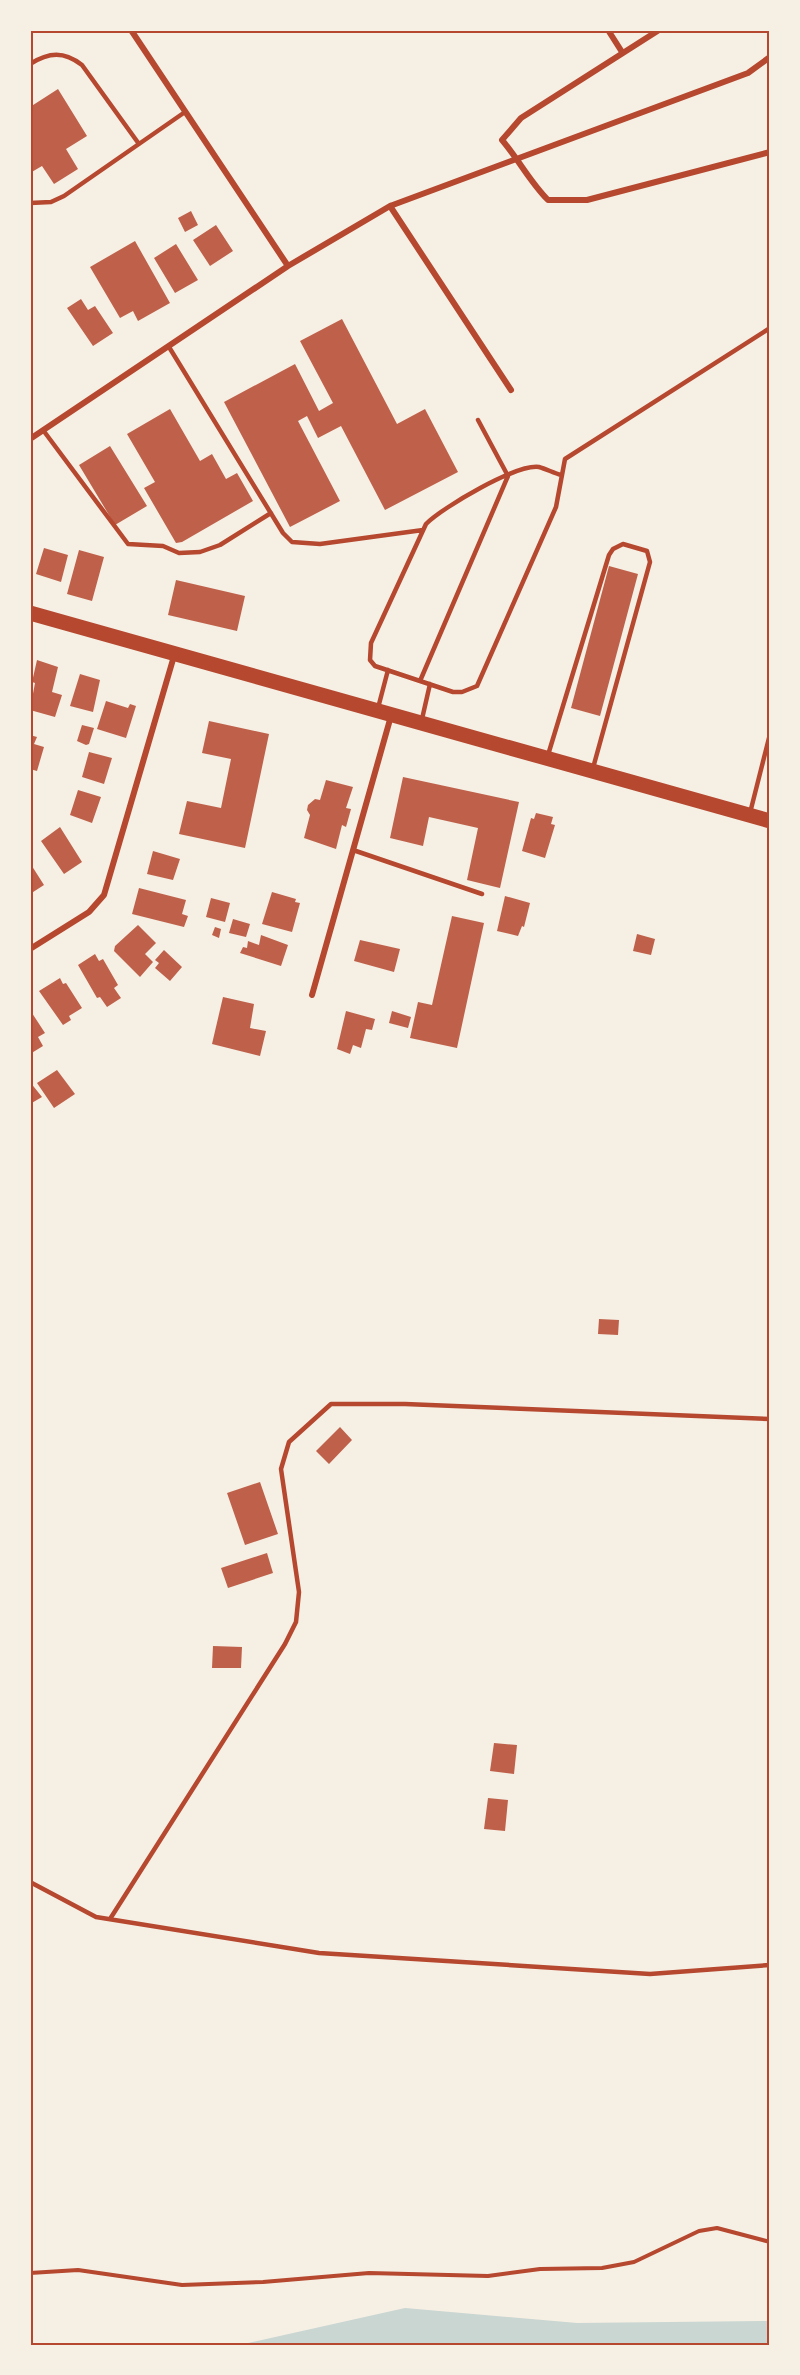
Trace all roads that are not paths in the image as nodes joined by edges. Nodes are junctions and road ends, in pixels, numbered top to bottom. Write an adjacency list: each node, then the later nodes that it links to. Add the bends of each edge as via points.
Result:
1 (131, 30): 7 (street)
2 (608, 30): 4 (street)
3 (659, 30): 4 (street)
4 (622, 52): 10 (street, via 521,118 502,140)
5 (770, 57): 10 (street, via 748,74)
6 (30, 64): 8 (lane, via 53,54 73,58)
7 (185, 112): 8 (lane); 13 (street)
8 (139, 144): 11 (lane, via 64,196 51,202)
9 (770, 152): 10 (street, via 587,200 548,200 530,182)
10 (520, 160): 12 (street)
11 (30, 202)
12 (390, 206): 13 (street); 16 (street)
13 (288, 266): 15 (street)
14 (770, 328): 21 (lane, via 565,459)
15 (169, 347): 18 (street); 22 (lane)
16 (511, 390)
17 (478, 420): 20 (lane)
18 (43, 430): 19 (street); 22 (lane, via 123,541 135,546 200,552)
19 (30, 439)
20 (508, 476): 21 (lane, via 538,467); 23 (lane, via 439,511); 27 (lane)
21 (561, 476): 28 (lane, via 556,507 477,686 453,692)
22 (271, 513): 23 (lane, via 292,542 308,545)
23 (423, 530): 26 (lane, via 371,643 370,660)
24 (30, 613): 25 (main road)
25 (175, 654): 29 (main road); 38 (street, via 104,895 89,912)
26 (388, 670): 27 (lane); 29 (lane)
27 (420, 681): 28 (lane)
28 (430, 684): 30 (lane)
29 (384, 713): 30 (main road); 36 (street)
30 (421, 724): 32 (main road)
31 (770, 734): 34 (lane)
32 (547, 757): 33 (main road); 33 (lane, via 609,555 623,544 646,551 650,562)
33 (592, 771): 34 (main road)
34 (749, 815): 35 (main road)
35 (770, 821)
36 (353, 850): 37 (lane); 39 (street)
37 (482, 894)
38 (30, 949)
39 (312, 995)
40 (770, 1419): 42 (lane, via 331,1404 289,1442 281,1468 299,1592 296,1622)
41 (30, 1882): 42 (lane, via 96,1917)
42 (110, 1919): 43 (lane, via 319,1953 650,1974)
43 (770, 1965)

